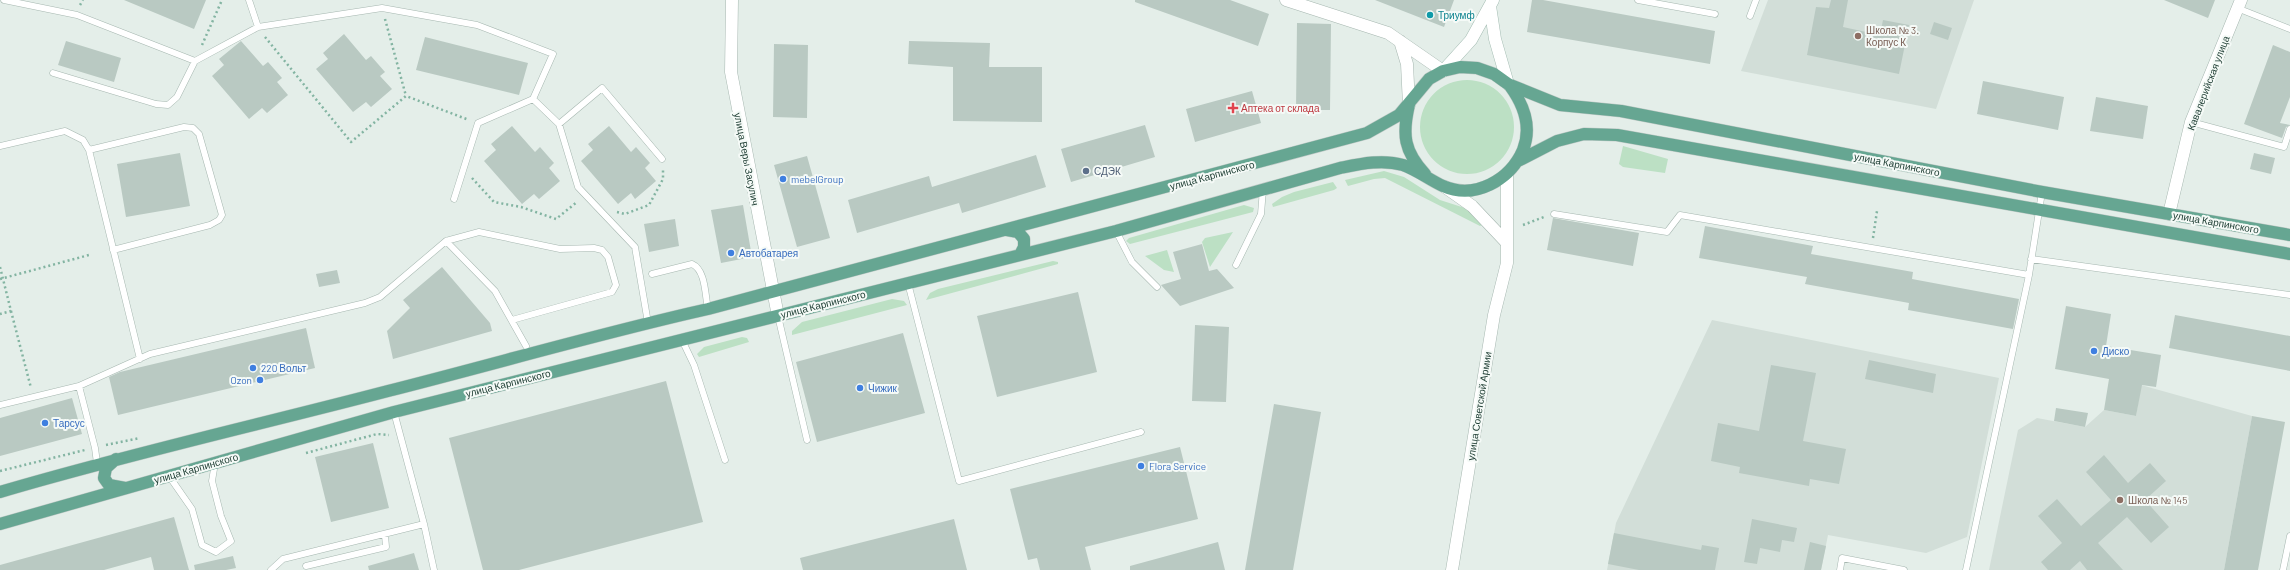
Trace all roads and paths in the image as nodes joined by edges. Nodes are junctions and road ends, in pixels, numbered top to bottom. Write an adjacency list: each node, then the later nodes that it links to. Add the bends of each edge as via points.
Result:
1 (4, 0): 16 (lane, via 77,15)
2 (222, 0): 16 (path)
3 (249, 0): 13 (lane)
4 (732, 0): 60 (street, улица Веры Засулич, via 731,72)
5 (1286, 0): 15 (street, via 1388,33)
6 (1638, 0): 11 (lane)
7 (1756, 0): 12 (lane)
8 (1492, 3): 17 (street, via 1471,40); 19 (street, via 1495,39)
9 (2239, 4): 14 (lane); 23 (street, Кавалерийская улица)
10 (382, 8): 13 (lane); 20 (path); 21 (lane, via 477,25 553,54)
11 (1715, 14)
12 (1750, 16)
13 (258, 27): 16 (lane); 20 (path, via 351,142)
14 (2290, 29)
15 (1400, 41): 17 (street); 22 (street, via 1407,64)
16 (195, 61): 18 (lane, via 177,97 168,105 156,104)
17 (1443, 71): 19 (main road, улица Карпинского, via 1460,67 1478,68 1494,74); 22 (main road, улица Карпинского, via 1429,79 1417,91)
18 (52, 73)
19 (1508, 84): 30 (main road, улица Карпинского, via 1521,101 1527,121 1526,142); 35 (main road, улица Карпинского, via 1560,105 1621,111)
20 (406, 96): 24 (path)
21 (533, 99): 24 (lane); 25 (lane)
22 (1409, 105): 32 (main road, улица Карпинского, via 1404,124 1406,144 1414,162); 42 (main road, улица Карпинского, via 1399,115 1367,133)
23 (2191, 122): 26 (lane, via 2284,148); 40 (street, Кавалерийская улица)
24 (478, 123): 36 (lane)
25 (559, 124): 29 (lane, via 602,88); 67 (lane, via 578,187 635,247)
26 (2290, 129)
27 (0, 146): 28 (lane, via 64,130 83,140)
28 (89, 150): 48 (lane); 48 (lane, via 184,127 193,128 199,134 222,215 210,225)
29 (662, 159)
30 (1518, 161): 31 (main road, улица Карпинского); 37 (main road, улица Карпинского, via 1557,141 1584,134 1617,136)
31 (1507, 174): 33 (main road, улица Карпинского, via 1493,184 1477,189 1461,190); 46 (street, улица Советской Армии)
32 (1427, 177): 33 (main road, улица Карпинского); 34 (main road, улица Карпинского, via 1402,165 1372,162)
33 (1444, 186): 46 (street, via 1472,206)
34 (1263, 189): 43 (main road, улица Карпинского); 53 (lane, via 1260,214)
35 (2042, 192): 37 (lane); 40 (main road, улица Карпинского)
36 (454, 199)
37 (2040, 210): 49 (main road, улица Карпинского); 52 (lane)
38 (1877, 211): 47 (path)
39 (1554, 214): 41 (path); 47 (lane, via 1667,232 1680,215)
40 (2169, 214): 44 (main road, улица Карпинского)
41 (1523, 225)
42 (1007, 230): 51 (main road, via 1018,232 1024,239); 60 (main road, улица Карпинского)
43 (1116, 232): 51 (main road, улица Карпинского); 59 (lane, via 1132,262)
44 (2290, 235)
45 (446, 241): 66 (lane, via 495,291); 66 (lane, via 479,232 560,249 594,248 602,250 608,257 616,286 612,292); 70 (lane, via 380,297 365,303 150,354)
46 (1507, 243): 93 (street, улица Советской Армии, via 1506,262 1494,315)
47 (1872, 247): 56 (lane)
48 (113, 250): 70 (lane)
49 (2290, 254)
50 (89, 255): 57 (path)
51 (1020, 255): 58 (main road, улица Карпинского)
52 (2031, 259): 56 (lane); 61 (lane)
53 (1236, 265)
54 (0, 267): 57 (path)
55 (652, 274): 62 (lane, via 692,264 697,266 702,274)
56 (2029, 275): 96 (lane)
57 (2, 279): 63 (path)
58 (908, 283): 65 (main road, улица Карпинского); 75 (lane, via 959,481)
59 (1157, 288)
60 (772, 291): 62 (main road, улица Карпинского); 65 (street, улица Веры Засулич)
61 (2290, 295)
62 (708, 309): 67 (main road, улица Карпинского)
63 (11, 311): 64 (path); 72 (path)
64 (0, 314)
65 (778, 316): 68 (main road, улица Карпинского); 77 (lane)
66 (512, 320): 69 (lane)
67 (648, 323): 79 (main road, улица Карпинского, via 387,392)
68 (682, 340): 74 (main road, улица Карпинского); 80 (lane, via 694,365)
69 (526, 346)
70 (140, 359): 71 (lane)
71 (79, 386): 72 (lane); 81 (lane)
72 (33, 397): 73 (lane)
73 (0, 405)
74 (394, 412): 82 (main road, улица Карпинского); 87 (lane)
75 (1141, 432)
76 (389, 435): 78 (path, via 377,434)
77 (807, 440)
78 (301, 455)
79 (116, 459): 81 (main road, улица Карпинского); 84 (main road, via 106,468 104,478 109,485)
80 (725, 460)
81 (97, 463): 85 (main road, улица Карпинского)
82 (215, 463): 83 (main road, улица Карпинского); 83 (lane, via 212,481 231,541 216,552 202,545 192,509)
83 (169, 476): 84 (main road, улица Карпинского)
84 (126, 488): 86 (main road, улица Карпинского)
85 (0, 492)
86 (0, 524)
87 (424, 524): 88 (lane); 92 (lane)
88 (384, 535): 90 (lane, via 386,547); 91 (lane, via 283,559)
89 (2290, 536): 97 (lane)
90 (306, 566)
91 (271, 570)
92 (434, 570)
93 (1452, 570)
94 (1840, 570): 95 (lane, via 1842,558)
95 (1904, 570)
96 (1966, 570)
97 (2283, 570)

